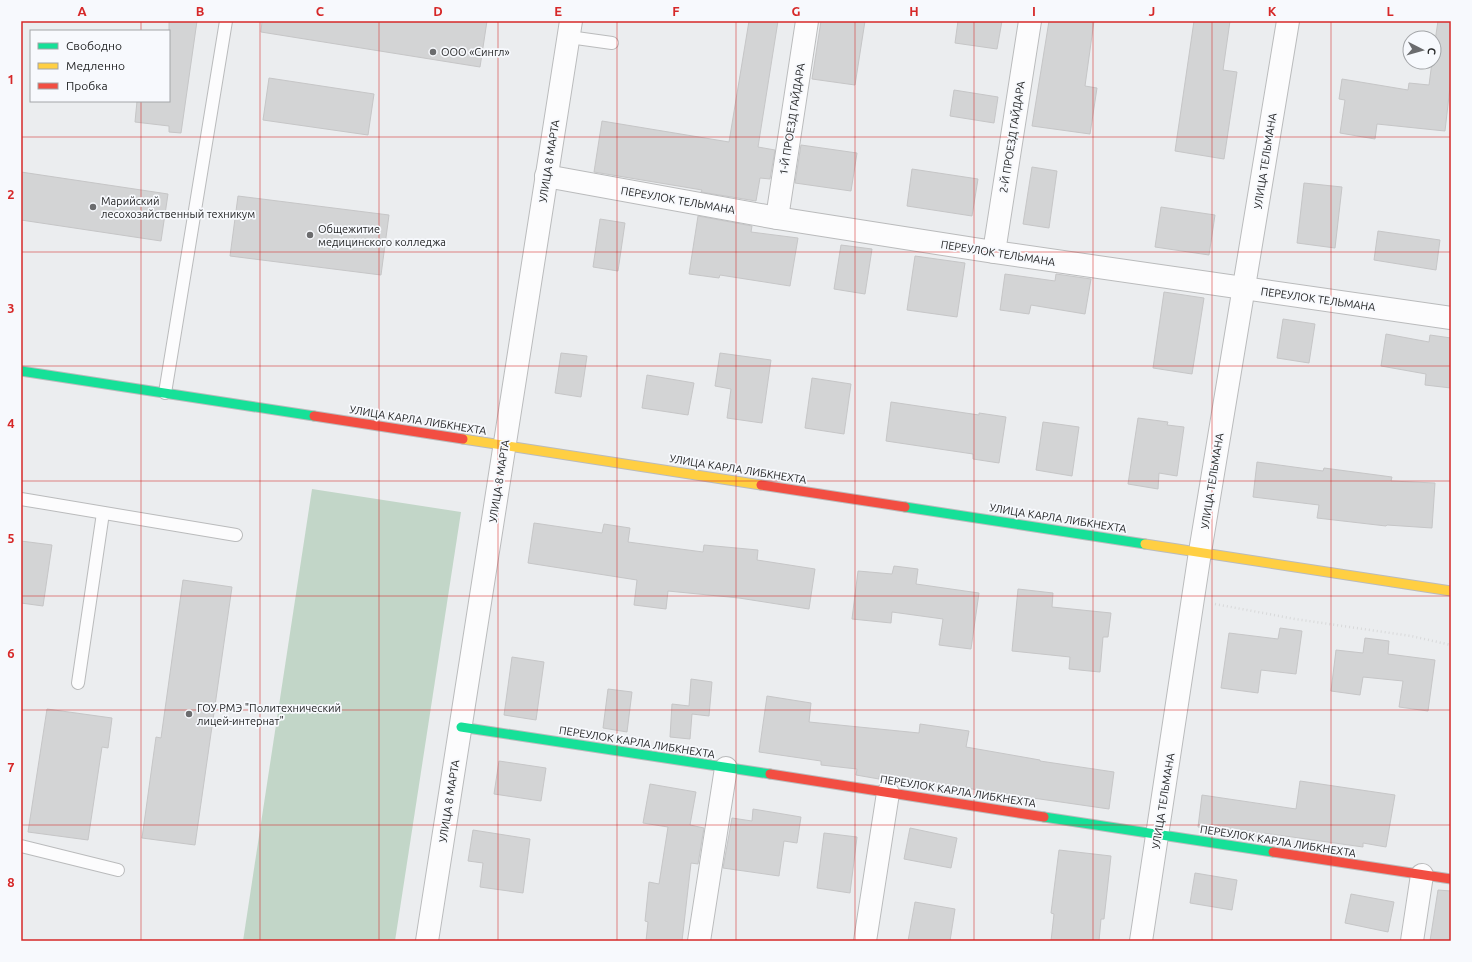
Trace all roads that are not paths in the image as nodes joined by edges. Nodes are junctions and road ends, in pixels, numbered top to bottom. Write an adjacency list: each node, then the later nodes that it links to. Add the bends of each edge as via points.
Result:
1 (226, 21): 13 (lane)
2 (807, 21): 8 (street, 1-Й ПРОЕЗД ГАЙДАРА)
3 (1030, 21): 9 (street, 2-Й ПРОЕЗД ГАЙДАРА)
4 (1288, 21): 10 (street, УЛИЦА ТЕЛЬМАНА)
5 (570, 29): 6 (lane); 7 (street, УЛИЦА 8 МАРТА)
6 (612, 43)
7 (546, 176): 8 (street, ПЕРЕУЛОК ТЕЛЬМАНА); 14 (street, УЛИЦА 8 МАРТА)
8 (777, 218): 9 (street, ПЕРЕУЛОК ТЕЛЬМАНА)
9 (994, 252): 10 (street, ПЕРЕУЛОК ТЕЛЬМАНА)
10 (1244, 289): 11 (street, ПЕРЕУЛОК ТЕЛЬМАНА); 18 (street, УЛИЦА ТЕЛЬМАНА)
11 (1451, 318)
12 (21, 371): 13 (main road, УЛИЦА КАРЛА ЛИБКНЕХТА)
13 (165, 393): 14 (main road, УЛИЦА КАРЛА ЛИБКНЕХТА)
14 (504, 445): 18 (main road, УЛИЦА КАРЛА ЛИБКНЕХТА); 21 (street, УЛИЦА 8 МАРТА)
15 (21, 499): 16 (lane)
16 (103, 513): 17 (lane); 20 (lane)
17 (236, 535)
18 (1200, 552): 19 (main road, УЛИЦА КАРЛА ЛИБКНЕХТА); 24 (street, УЛИЦА ТЕЛЬМАНА)
19 (1451, 591)
20 (78, 684)
21 (461, 727): 22 (main road, ПЕРЕУЛОК КАРЛА ЛИБКНЕХТА); 29 (street, УЛИЦА 8 МАРТА)
22 (726, 768): 23 (main road, ПЕРЕУЛОК КАРЛА ЛИБКНЕХТА); 30 (street)
23 (888, 793): 24 (main road, ПЕРЕУЛОК КАРЛА ЛИБКНЕХТА); 31 (street)
24 (1158, 834): 27 (main road, ПЕРЕУЛОК КАРЛА ЛИБКНЕХТА); 32 (street, УЛИЦА ТЕЛЬМАНА)
25 (21, 846): 26 (lane)
26 (118, 870)
27 (1422, 875): 28 (main road, ПЕРЕУЛОК КАРЛА ЛИБКНЕХТА); 33 (street)
28 (1451, 880)
29 (427, 941)
30 (699, 941)
31 (865, 941)
32 (1141, 941)
33 (1412, 941)

